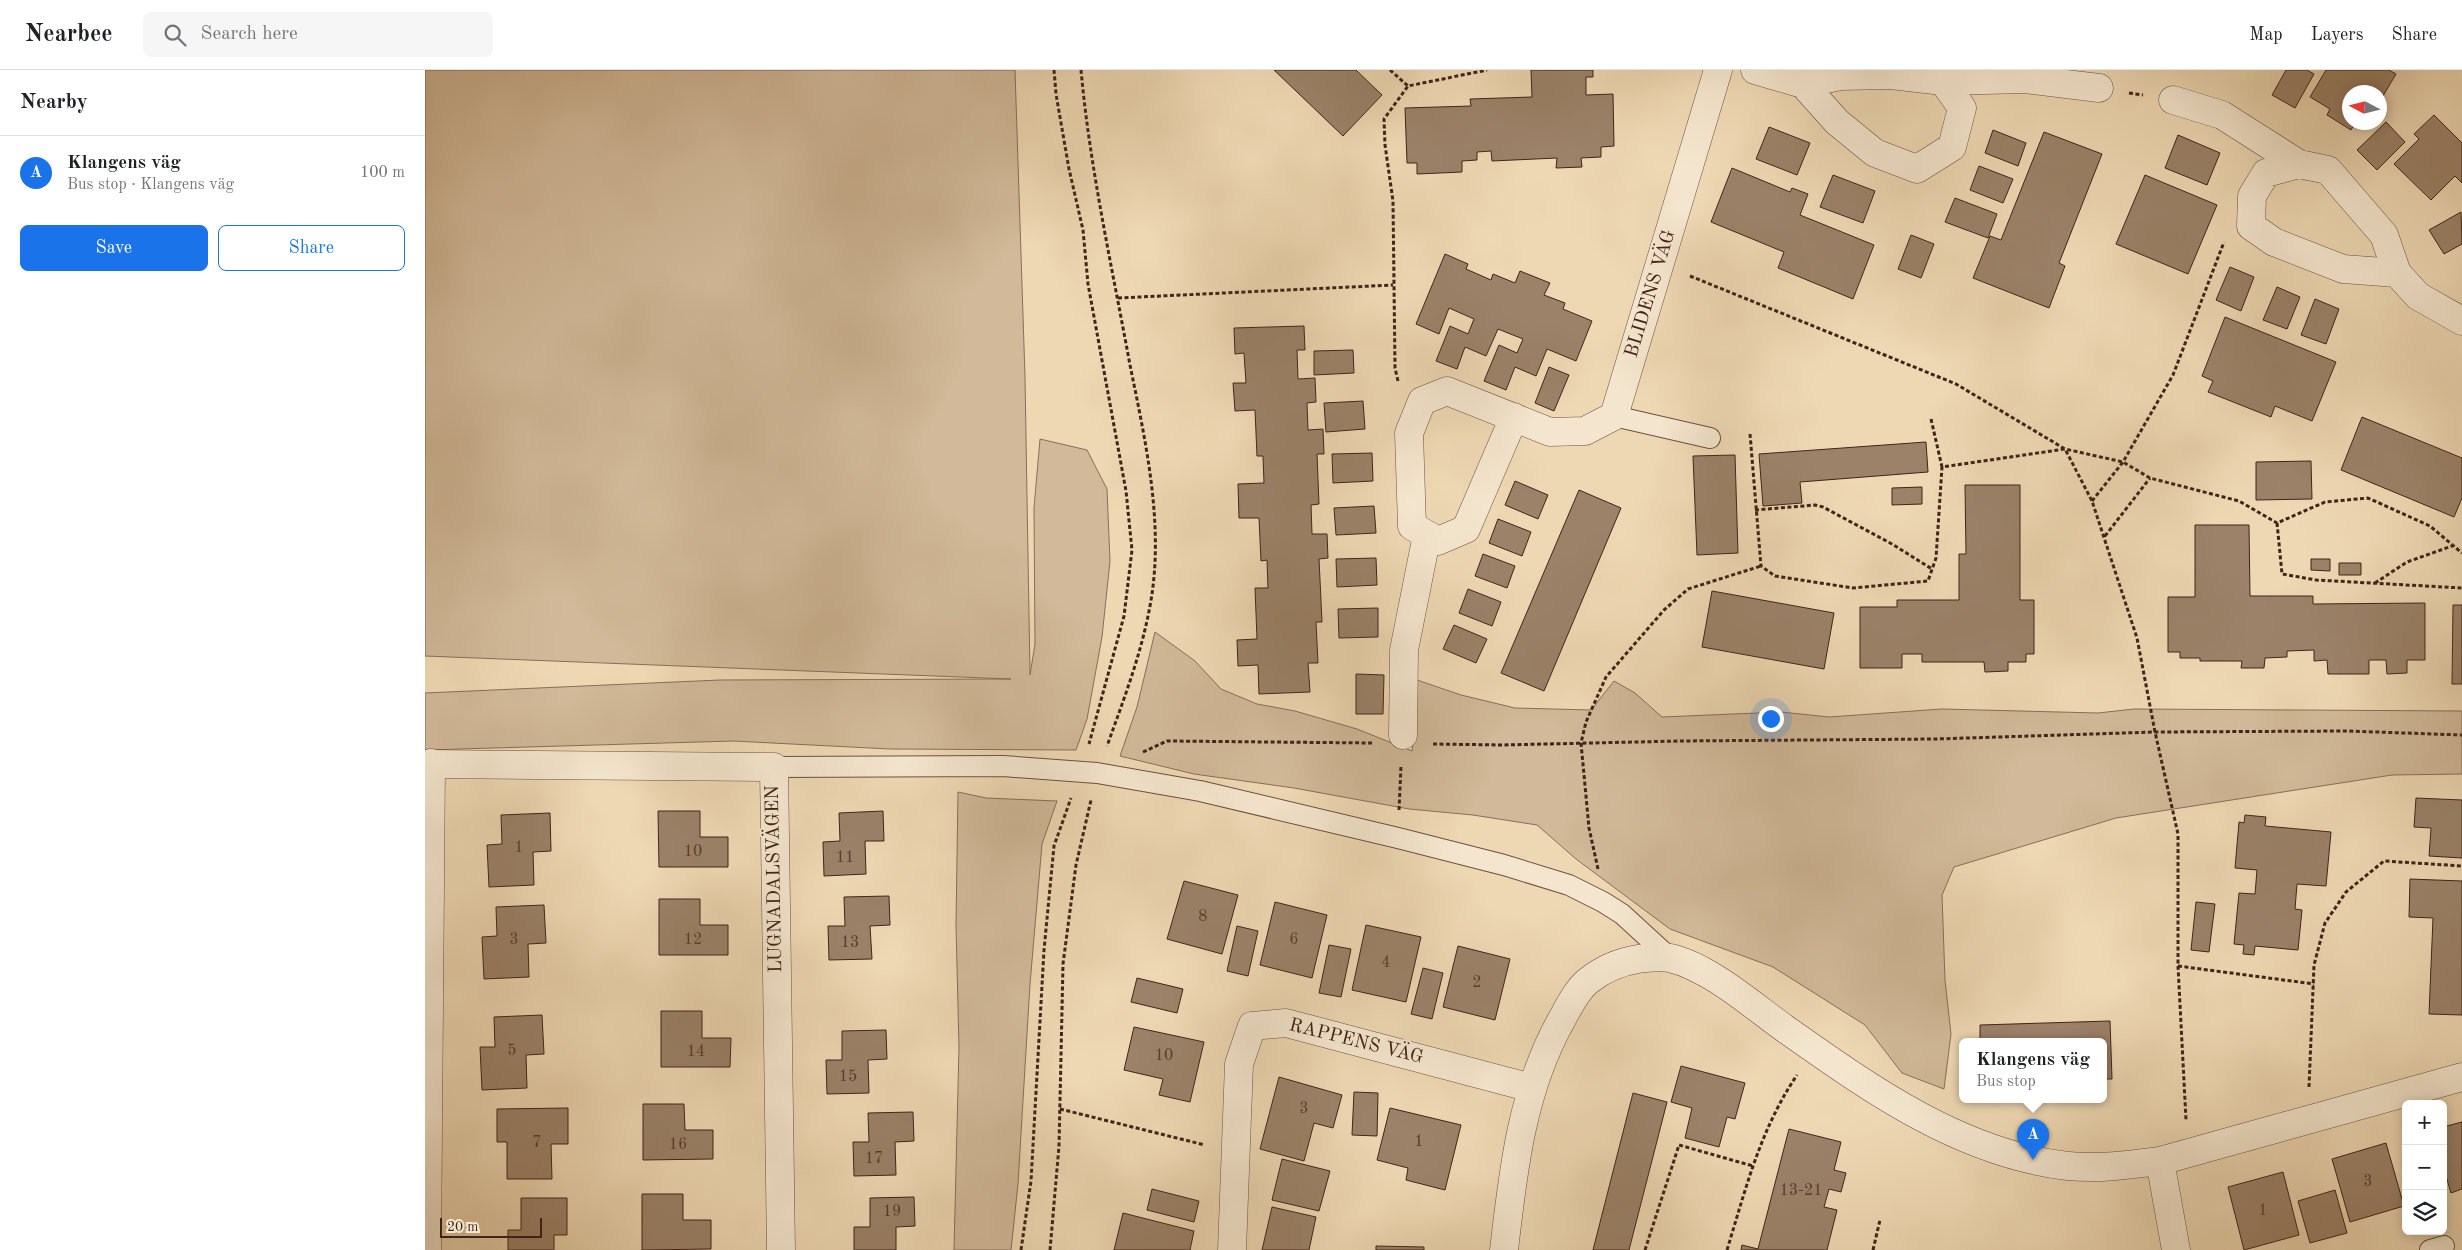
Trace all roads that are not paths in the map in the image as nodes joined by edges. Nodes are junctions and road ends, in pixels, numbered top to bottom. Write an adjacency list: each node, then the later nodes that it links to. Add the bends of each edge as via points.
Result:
1 (1718, 70): 10 (street, BLIDENS VÄG)
2 (1755, 70): 4 (street)
3 (1943, 81): 4 (street, via 1891,75 1840,76); 4 (street, via 1961,108 1952,148 1917,169 1875,153 1837,122); 5 (street, via 2025,79)
4 (1803, 84)
5 (2099, 88)
6 (2173, 100): 7 (street, via 2222,115)
7 (2299, 164): 8 (street, via 2329,170 2356,200 2384,235); 8 (street, via 2267,173 2252,196 2251,226 2273,242 2343,269)
8 (2397, 274): 9 (street, via 2418,296)
9 (2462, 321)
10 (1614, 416): 11 (street, via 1585,431 1576,432 1550,432); 12 (lane)
11 (1514, 417): 13 (street, via 1466,529 1438,541); 13 (street, via 1447,390 1422,401 1409,433 1412,526)
12 (1709, 438)
13 (1427, 535): 14 (street, via 1404,650)
14 (1403, 739)
15 (428, 764): 16 (street, LUGNADALSVÄGEN); 21 (street)
16 (773, 767): 17 (lane, via 1003,766 1089,773 1201,791 1398,838 1569,885 1603,902 1640,929); 22 (street, LUGNADALSVÄGEN)
17 (1670, 958): 19 (street, via 1629,960 1608,967 1586,982 1549,1042); 20 (street, via 1711,976 1813,1048 1924,1118 1978,1144 2033,1160 2070,1166 2112,1167)
18 (2462, 1077): 20 (street)
19 (1532, 1088): 23 (street, RAPPENS VÄG, via 1286,1023 1252,1026 1239,1064); 24 (street, via 1513,1168)
20 (2159, 1161): 25 (street)
21 (427, 1250)
22 (781, 1250)
23 (1232, 1250)
24 (1504, 1250)
25 (2177, 1250)

